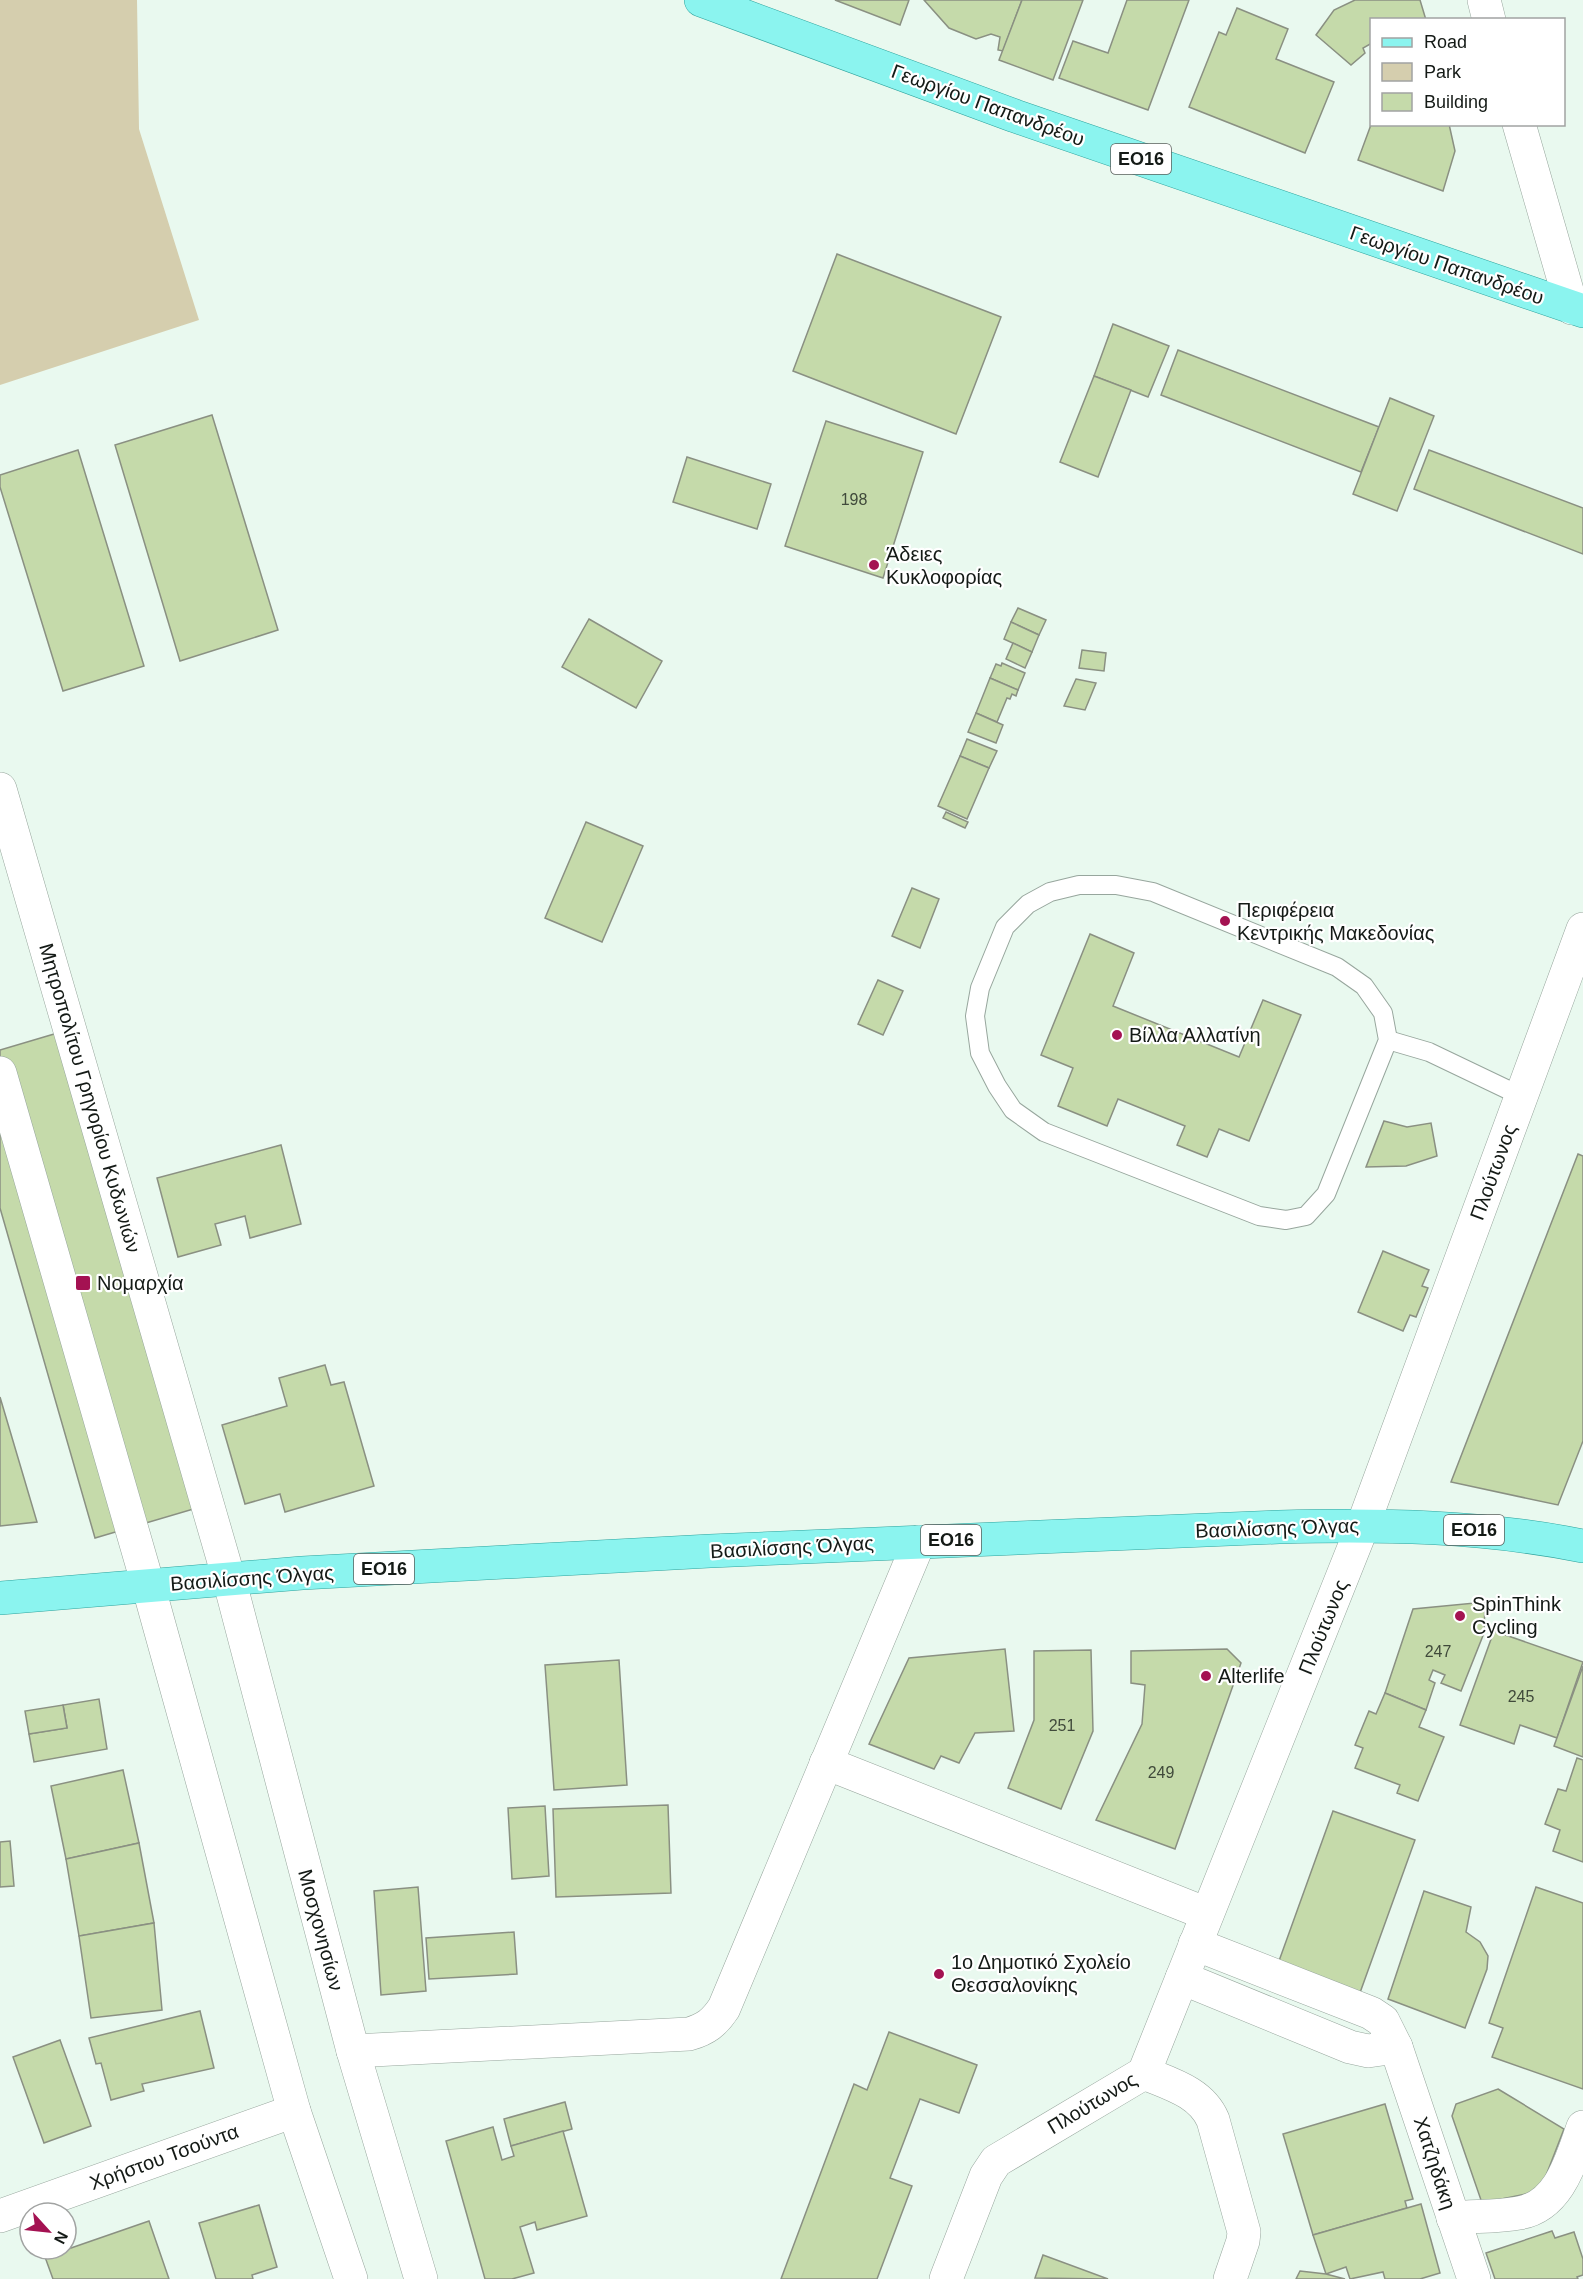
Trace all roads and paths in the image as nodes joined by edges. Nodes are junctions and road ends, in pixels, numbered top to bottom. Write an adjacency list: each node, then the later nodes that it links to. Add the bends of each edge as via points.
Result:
1 (701, 0): 5 (main road, Γεωργίου Παπανδρέου / ΕΟ16, via 1015,116)
2 (1484, 0): 3 (street)
3 (1488, 18)
4 (1520, 126): 5 (street)
5 (1577, 310)
6 (0, 789): 14 (street, Μητροπολίτου Γρηγορίου Κυδωνιών)
7 (1582, 933): 10 (street, Πλούτωνος)
8 (1388, 1040): 8 (lane, via 1383,1013 1364,986 1337,967 1153,892 1116,885 1079,885 1050,892 1028,904 1005,927 980,988 975,1016 980,1053 997,1086 1013,1110 1044,1132 1259,1216 1286,1220 1306,1216 1326,1194); 10 (lane, via 1429,1052)
9 (0, 1073): 15 (street)
10 (1521, 1096): 11 (street, Πλούτωνος)
11 (1363, 1525): 12 (main road, Βασιλίσσης Όλγας / ΕΟ16); 13 (main road, Βασιλίσσης Όλγας / ΕΟ16, via 1492,1532); 18 (street, Πλούτωνος)
12 (919, 1542): 14 (main road, Βασιλίσσης Όλγας / ΕΟ16, via 302,1573); 17 (street)
13 (1583, 1546)
14 (230, 1580): 15 (main road, Βασιλίσσης Όλγας / ΕΟ16); 22 (street, Μοσχονησίων)
15 (148, 1585): 16 (main road, Βασιλίσσης Όλγας / ΕΟ16); 24 (street)
16 (0, 1598)
17 (826, 1763): 18 (street); 22 (street, via 724,2008 716,2021 703,2030 688,2034)
18 (1207, 1914): 19 (street, Πλούτωνος)
19 (1195, 1944): 20 (street, Πλούτωνος); 21 (street, Χατζηδάκη, via 1371,2013 1383,2021)
20 (1182, 1978): 21 (street, via 1359,2049); 23 (street, Πλούτωνος)
21 (1396, 2047): 27 (street, Χατζηδάκη)
22 (353, 2051): 29 (street, Μοσχονησίων)
23 (1143, 2073): 30 (street, Πλούτωνος, via 996,2161 986,2176); 31 (street, via 1200,2100 1213,2120 1244,2232)
24 (294, 2110): 26 (street, Χρήστου Τσούντα); 28 (street)
25 (1583, 2127): 27 (street, via 1559,2187 1542,2203 1521,2213)
26 (0, 2216)
27 (1453, 2218): 32 (street, Χατζηδάκη)
28 (351, 2279)
29 (421, 2279)
30 (946, 2279)
31 (1230, 2279)
32 (1474, 2279)

